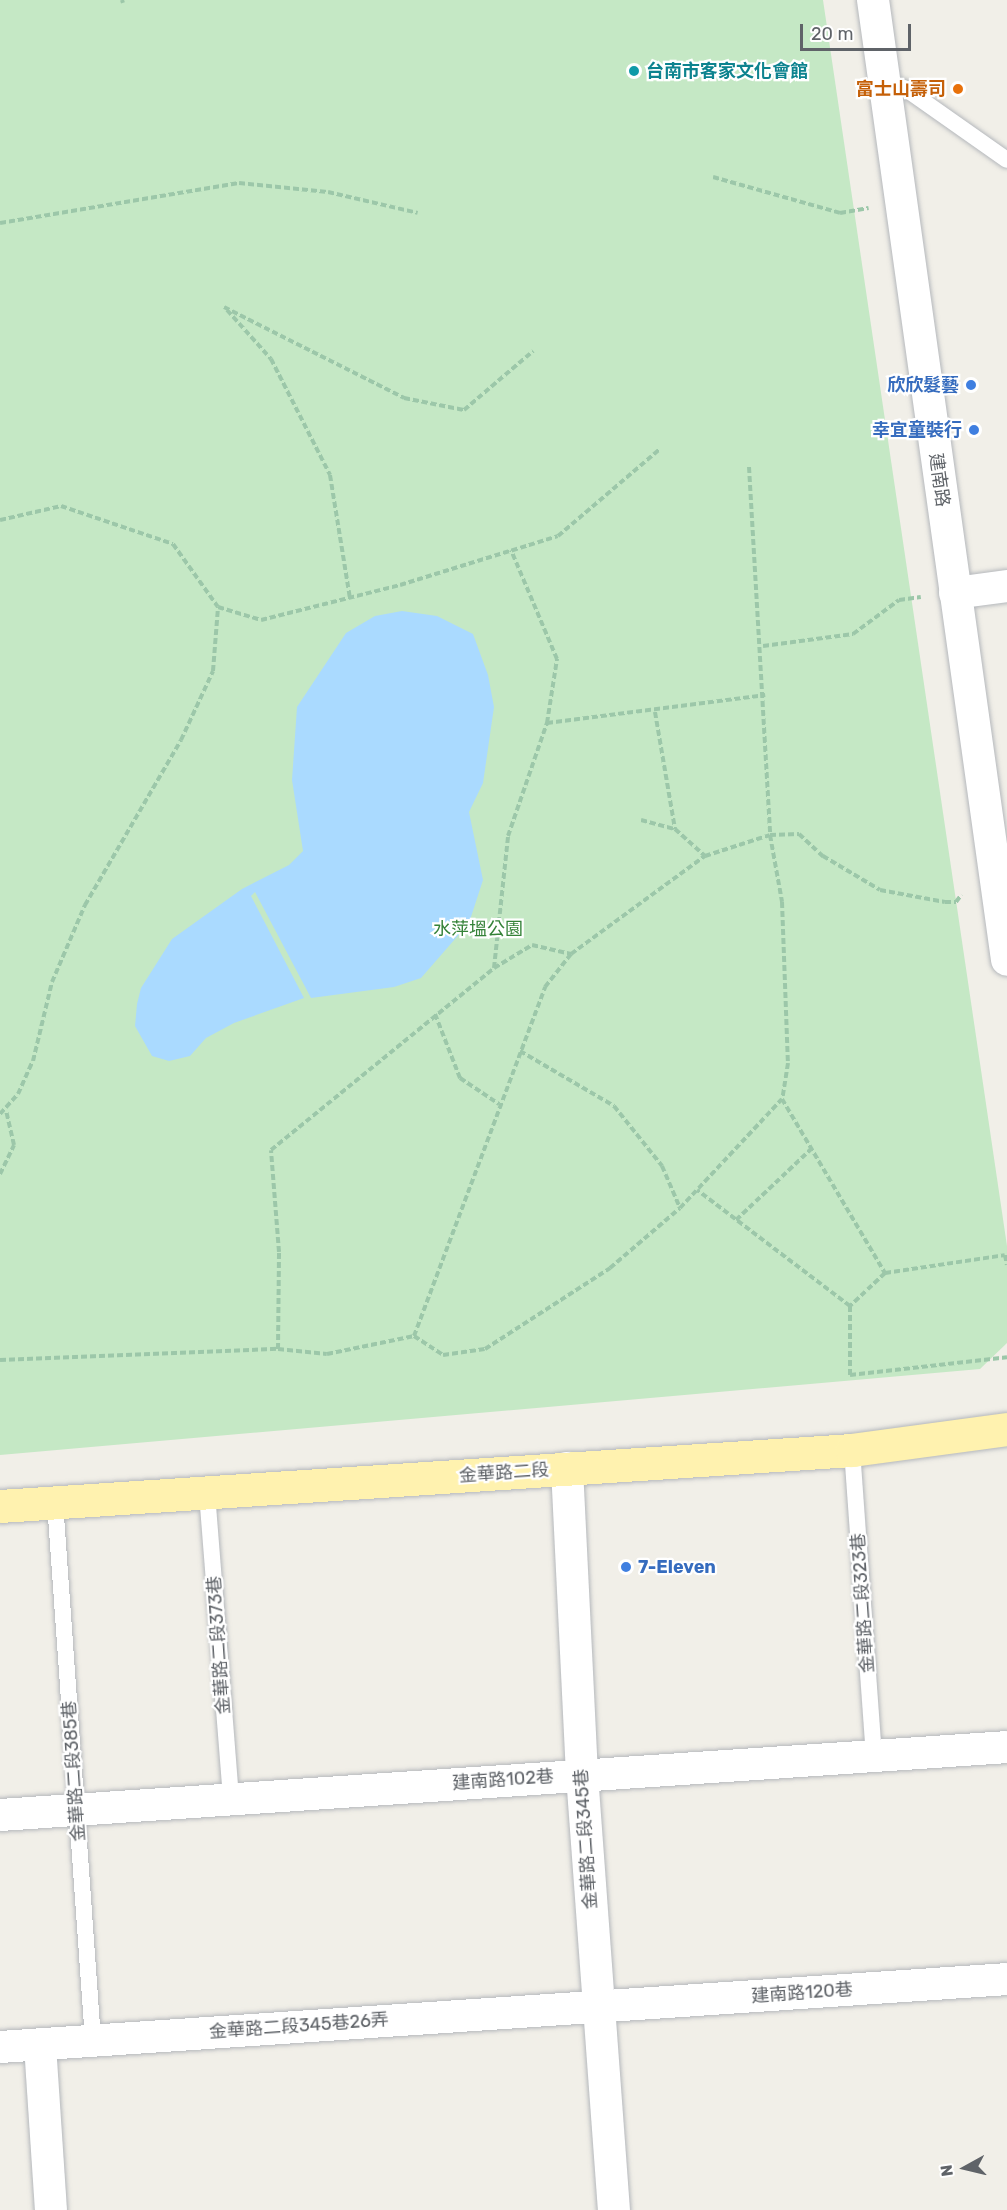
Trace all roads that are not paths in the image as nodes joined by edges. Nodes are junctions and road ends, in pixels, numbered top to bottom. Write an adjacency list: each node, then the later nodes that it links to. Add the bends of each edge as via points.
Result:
1 (873, 0): 2 (street, 建南路)
2 (884, 80): 3 (lane, via 906,89); 5 (street, 建南路)
3 (1007, 160)
4 (1007, 586): 5 (street)
5 (956, 593): 6 (street, 建南路)
6 (999, 850): 7 (street, 建南路)
7 (1007, 960)
8 (1007, 1429): 9 (main road, 金華路二段)
9 (852, 1450): 10 (main road, 金華路二段); 15 (lane, 金華路二段323巷)
10 (567, 1468): 11 (main road, 金華路二段); 16 (street, 金華路二段345巷)
11 (207, 1492): 12 (main road, 金華路二段); 17 (lane, 金華路二段373巷)
12 (55, 1502): 13 (main road, 金華路二段); 18 (lane, 金華路二段385巷)
13 (0, 1506)
14 (1007, 1747): 15 (street, 建南路102巷)
15 (874, 1756): 16 (street, 建南路102巷)
16 (582, 1775): 17 (street, 建南路102巷); 21 (street, 金華路二段345巷)
17 (231, 1797): 18 (street, 建南路102巷)
18 (76, 1809): 19 (street, 建南路102巷); 22 (lane, 金華路二段385巷)
19 (0, 1815)
20 (1007, 1979): 21 (street, 建南路120巷)
21 (598, 2006): 22 (street, 金華路二段345巷26弄); 26 (street, 金華路二段345巷)
22 (93, 2040): 23 (street, 金華路二段345巷26弄)
23 (39, 2045): 24 (street, 金華路二段345巷26弄); 25 (street)
24 (0, 2047)
25 (51, 2210)
26 (614, 2210)

